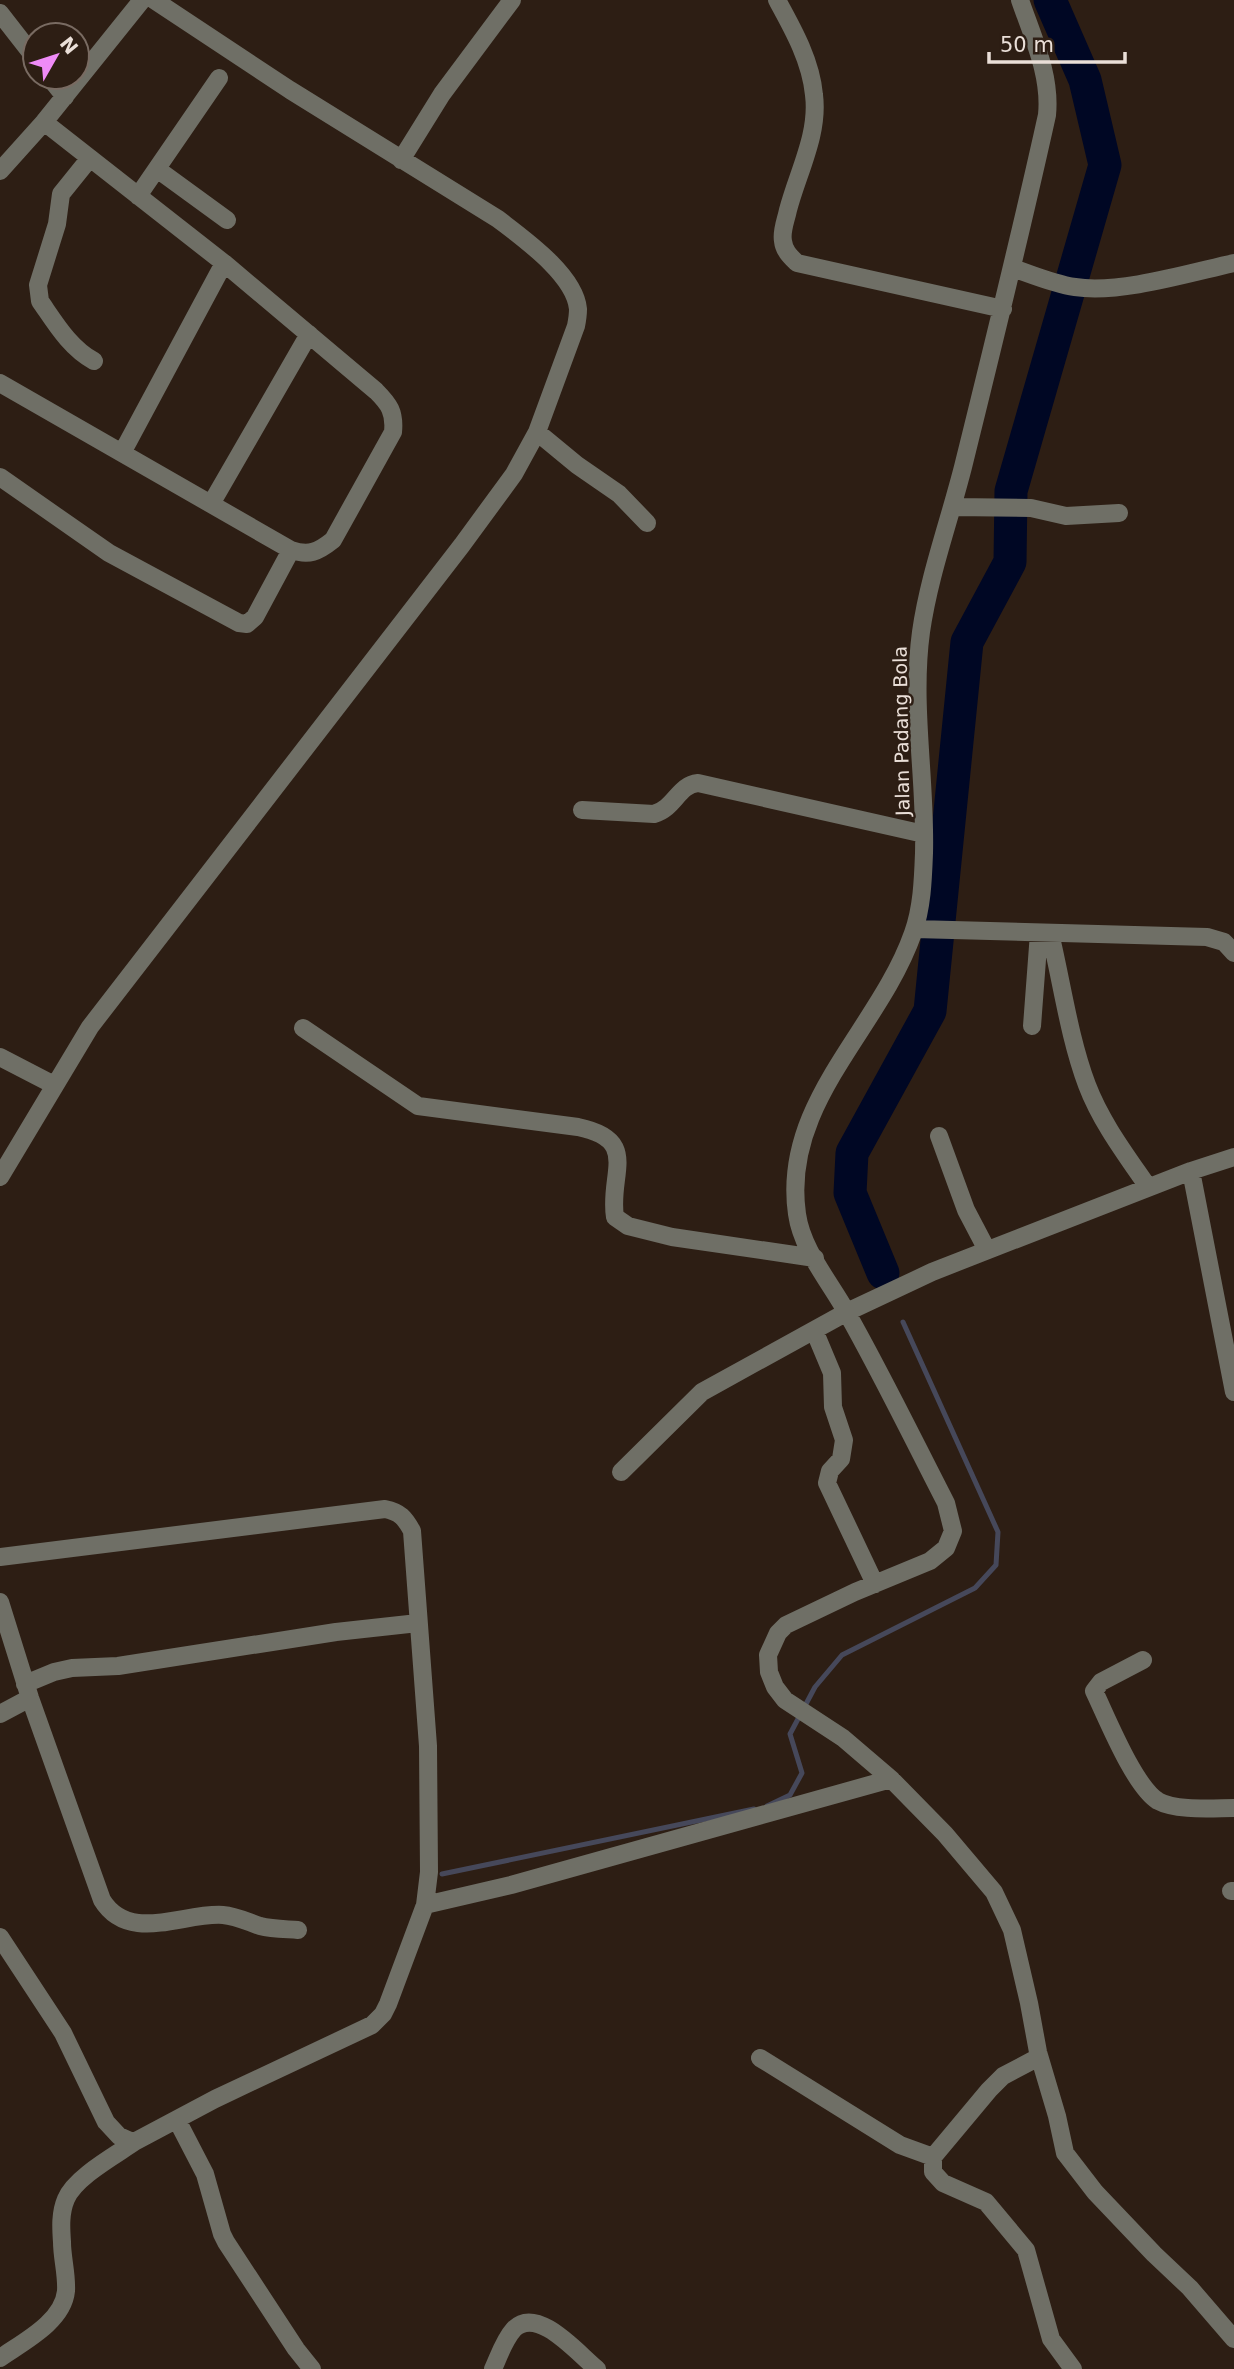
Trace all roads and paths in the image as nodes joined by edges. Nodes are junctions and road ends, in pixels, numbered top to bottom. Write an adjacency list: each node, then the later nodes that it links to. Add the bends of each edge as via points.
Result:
1 (142, 0): 10 (street)
2 (154, 0): 13 (street)
3 (512, 0): 13 (street, via 442,94)
4 (777, 0): 21 (street, via 802,49 815,96 808,148 783,227 787,253 797,263)
5 (1020, 0): 20 (street, Jalan Padang Bola, via 1049,93)
6 (0, 13): 7 (street)
7 (21, 40)
8 (219, 78): 14 (street)
9 (60, 91): 10 (street)
10 (65, 97): 11 (street)
11 (44, 122): 12 (street); 15 (street)
12 (90, 158): 16 (street); 23 (street, via 61,194 38,294 68,340)
13 (401, 160): 25 (street, via 516,233 548,261 574,296 576,326)
14 (157, 169): 16 (street); 17 (street)
15 (0, 172)
16 (138, 196): 18 (street)
17 (227, 220)
18 (224, 263): 22 (street); 26 (street)
19 (1234, 263): 20 (street, via 1099,288 1076,288)
20 (1013, 268): 21 (street, Jalan Padang Bola)
21 (1003, 309): 29 (street, Jalan Padang Bola)
22 (309, 334): 28 (street); 32 (street, via 390,405 393,432 332,540 309,554)
23 (94, 361)
24 (0, 383): 26 (street)
25 (537, 432): 31 (street, via 620,494); 41 (street, via 514,474 462,545 121,985)
26 (122, 453): 28 (street)
27 (0, 477): 32 (street, via 109,553 239,623 247,624 255,617)
28 (211, 504): 32 (street)
29 (953, 507): 30 (street, via 1031,508 1059,515); 34 (street, Jalan Padang Bola, via 921,635 918,678)
30 (1119, 513)
31 (647, 523)
32 (291, 550)
33 (582, 810): 34 (street, via 654,814 664,811 686,786 698,783)
34 (924, 834): 35 (street, Jalan Padang Bola, via 923,886)
35 (915, 929): 36 (street); 48 (street, Jalan Padang Bola, via 904,958 816,1103 802,1142 795,1184 797,1217)
36 (1045, 933): 37 (street, via 1207,937); 38 (street); 46 (street, via 1087,1085)
37 (1232, 945)
38 (1032, 1026)
39 (303, 1028): 48 (street, via 418,1106 578,1127 604,1135 618,1158 615,1217 628,1226)
40 (0, 1057): 41 (street)
41 (54, 1085): 45 (street)
42 (939, 1136): 47 (street, via 966,1210)
43 (1234, 1157): 44 (street)
44 (1191, 1171): 46 (street); 51 (street)
45 (0, 1177)
46 (1148, 1187): 47 (street)
47 (987, 1250): 49 (street)
48 (815, 1258): 49 (street, Jalan Padang Bola)
49 (847, 1312): 50 (street); 54 (street, Jalan Padang Bola, via 946,1503 953,1531 946,1548 930,1561)
50 (814, 1330): 52 (street, via 702,1392); 54 (street, via 832,1373 833,1407 844,1440 841,1460 830,1471 827,1483)
51 (1234, 1392)
52 (621, 1472)
53 (0, 1557): 56 (street, via 385,1509 397,1511 412,1531)
54 (875, 1584): 60 (street, via 800,1617 778,1633 768,1656 769,1672 786,1700 843,1738)
55 (0, 1602): 58 (street)
56 (418, 1623): 58 (street, via 118,1666 72,1668 54,1672); 62 (street, via 428,1746)
57 (1143, 1660): 61 (street, via 1101,1682 1094,1691 1135,1775 1158,1801 1184,1807)
58 (28, 1691): 59 (street); 63 (street, via 108,1911 124,1920 157,1923 228,1915 268,1928)
59 (0, 1714)
60 (891, 1779): 62 (street); 65 (street, via 994,1892 1012,1930)
61 (1234, 1808)
62 (425, 1905): 67 (street, via 379,2019)
63 (298, 1930)
64 (0, 1937): 68 (street, via 63,2034 106,2122 119,2136)
65 (1039, 2057): 69 (street, via 1003,2076); 70 (street, via 1062,2146 1071,2162)
66 (760, 2058): 69 (street, via 900,2145)
67 (177, 2120): 68 (street); 72 (street, via 205,2174 226,2242)
68 (136, 2141): 71 (street, via 66,2198 61,2220 64,2301 51,2321)
69 (933, 2157): 75 (street, via 933,2172 943,2183 986,2202 1026,2250 1051,2339)
70 (1234, 2339)
71 (0, 2358)
72 (312, 2369)
73 (493, 2369): 74 (street, via 511,2334 524,2323 544,2326)
74 (597, 2369)
75 (1073, 2369)

